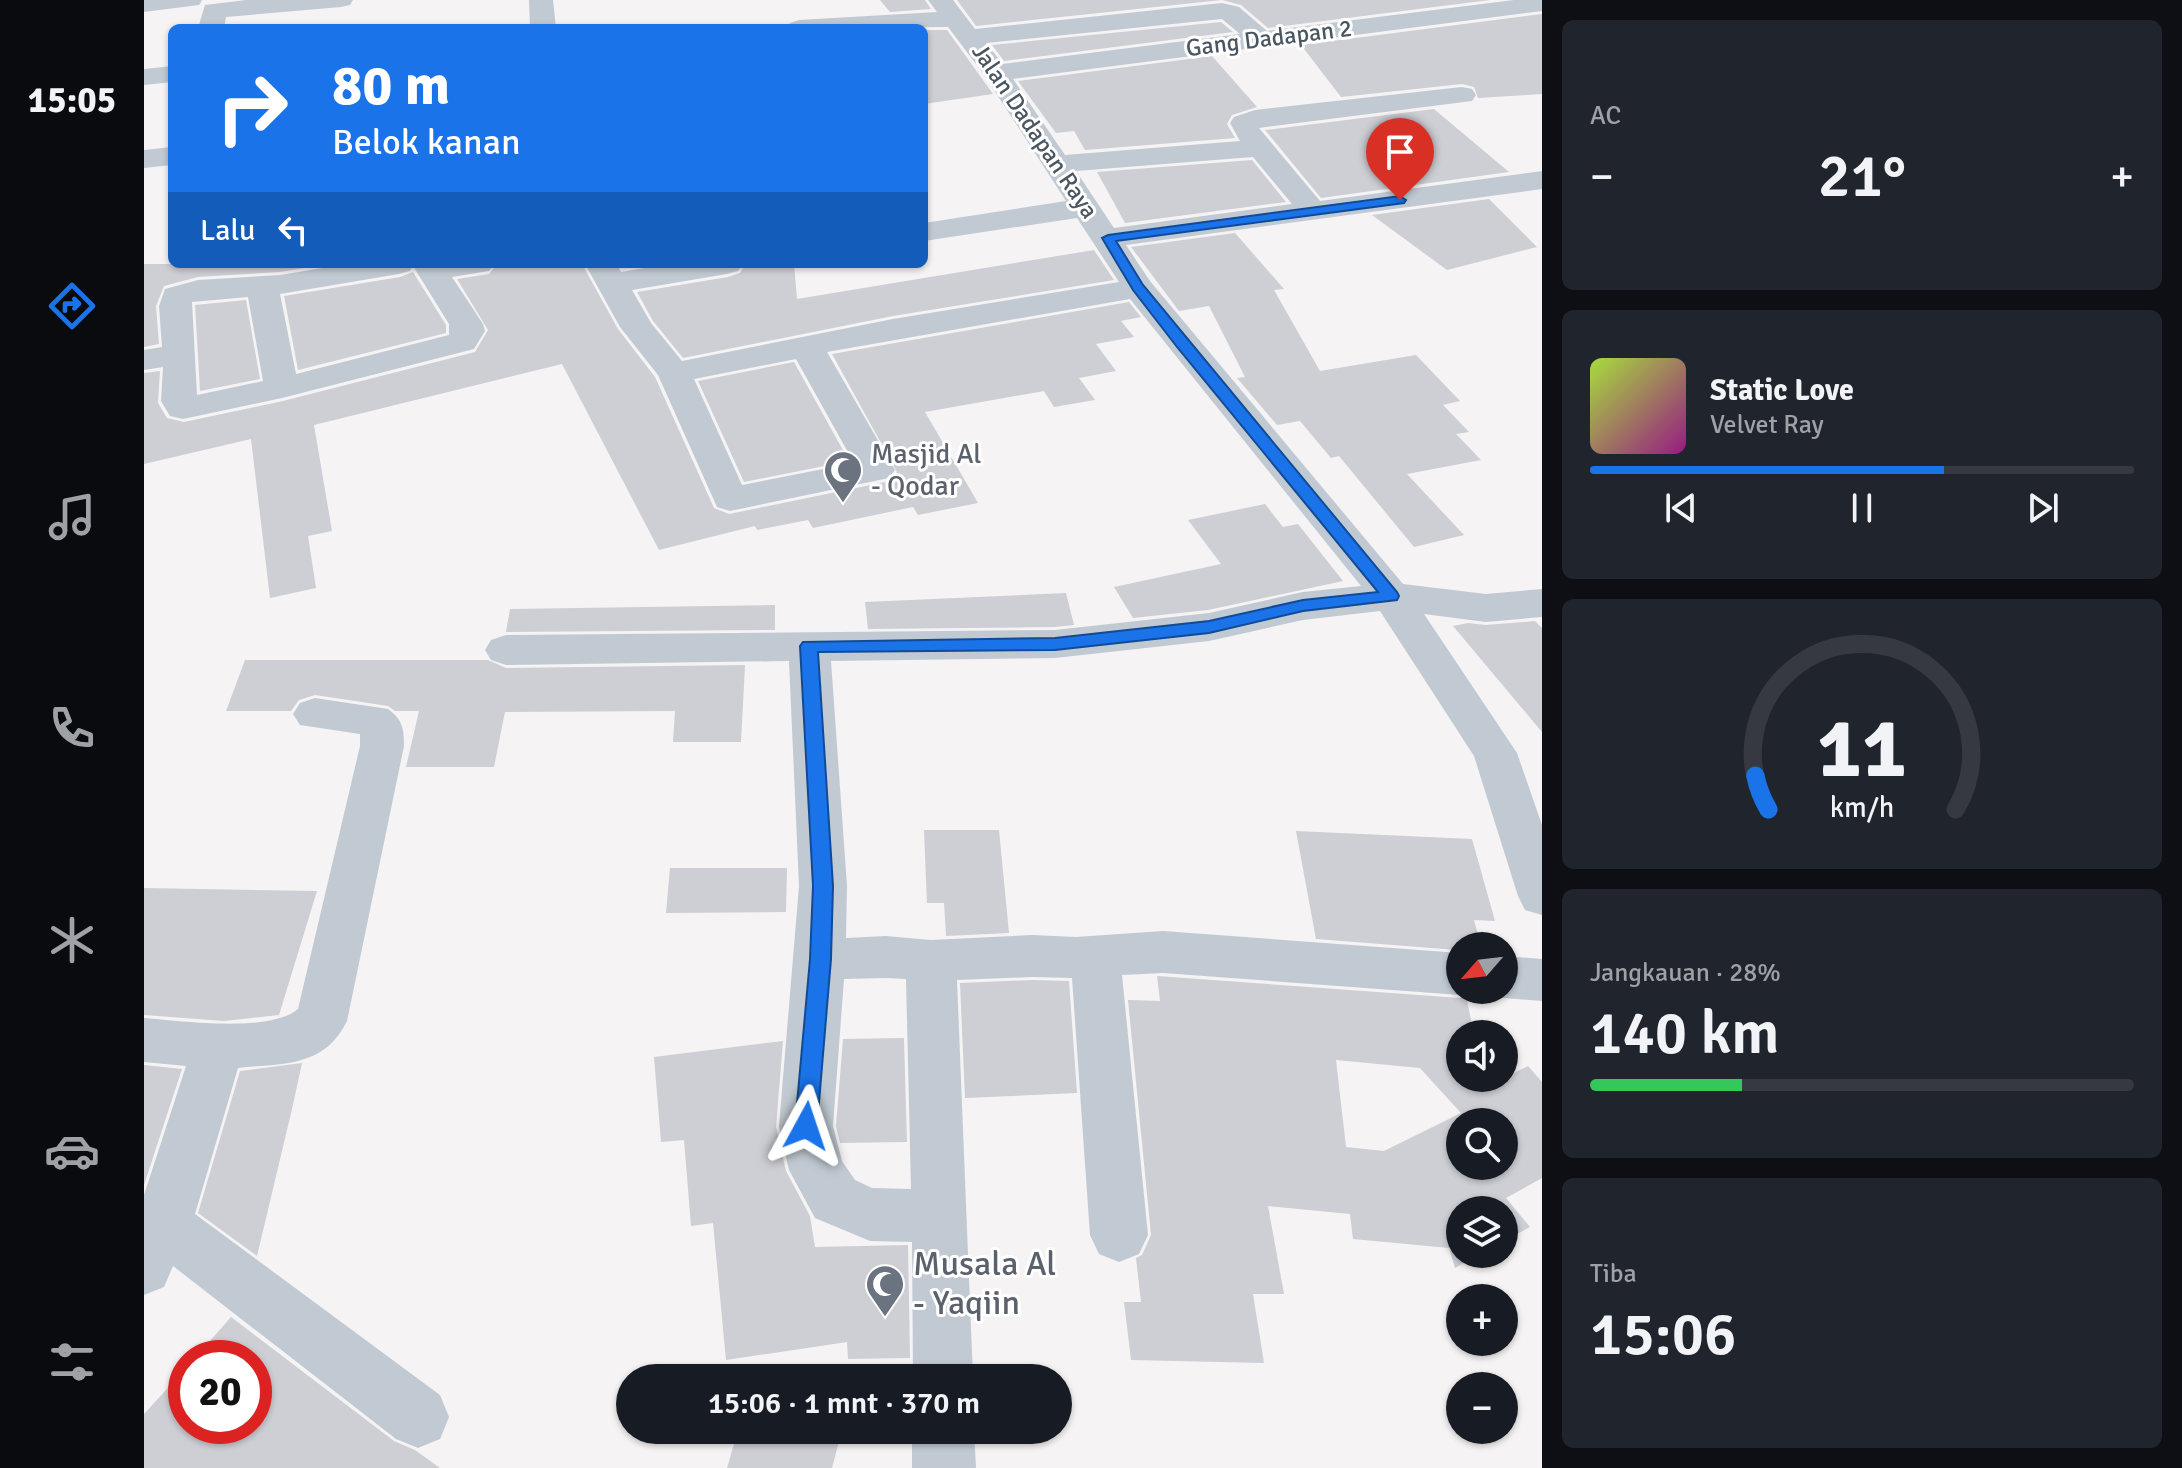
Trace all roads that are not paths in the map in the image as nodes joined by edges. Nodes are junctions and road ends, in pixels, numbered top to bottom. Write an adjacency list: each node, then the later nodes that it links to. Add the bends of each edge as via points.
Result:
1 (190, 0): 5 (street)
2 (341, 0): 6 (street)
3 (541, 0): 8 (street)
4 (1542, 4): 10 (street, Gang Dadapan 2)
5 (144, 5)
6 (212, 13)
7 (955, 18): 9 (street); 10 (street, via 1222,11 1235,15); 11 (street, Jalan Dadapan Raya)
8 (543, 24)
9 (861, 24)
10 (1260, 38): 11 (street, Gang Dadapan 2)
11 (996, 73): 18 (street, Jalan Dadapan Raya)
12 (168, 74): 13 (street)
13 (144, 77)
14 (1462, 95): 15 (street, via 1255,118 1243,126)
15 (1260, 148): 18 (street); 21 (street)
16 (168, 156): 17 (street)
17 (144, 159)
18 (1058, 164): 20 (street, Jalan Dadapan Raya)
19 (1542, 180): 21 (street)
20 (1087, 207): 22 (street); 23 (street, Jalan Dadapan Raya)
21 (1314, 212): 23 (street)
22 (928, 231)
23 (1108, 238): 29 (street, Jalan Dadapan Raya)
24 (405, 268): 28 (street)
25 (422, 268): 34 (street, via 466,324 462,342)
26 (679, 268): 27 (street)
27 (607, 274): 33 (street, via 637,327)
28 (262, 287): 31 (street, via 203,288 177,296); 34 (street)
29 (1138, 287): 30 (street); 35 (street, Jalan Dadapan Raya)
30 (807, 347): 33 (street); 33 (street, via 876,470 730,499)
31 (180, 354): 32 (street); 34 (street, via 183,408)
32 (144, 360)
33 (674, 373)
34 (282, 388)
35 (1391, 596): 36 (street, via 1486,608); 37 (street, via 1303,606 1209,627 1055,644); 40 (street, Jalan Dadapan Raya, via 1495,753)
36 (1542, 603)
37 (809, 646): 38 (street); 42 (street, via 823,886)
38 (506, 650)
39 (315, 714): 48 (street, via 373,720 382,727 321,1021 300,1039)
40 (1542, 896)
41 (1095, 957): 43 (street); 44 (street, via 1163,952); 50 (street)
42 (820, 959): 43 (street); 49 (street, via 806,1126 817,1170 835,1199 870,1214)
43 (931, 961): 49 (street)
44 (1446, 973)
45 (1518, 978): 46 (street)
46 (1542, 980)
47 (144, 1040): 48 (street)
48 (218, 1047): 51 (street)
49 (940, 1217): 52 (street)
50 (1119, 1235)
51 (154, 1246): 53 (street)
52 (943, 1364)
53 (418, 1417)
54 (943, 1444): 55 (street)
55 (944, 1468)

